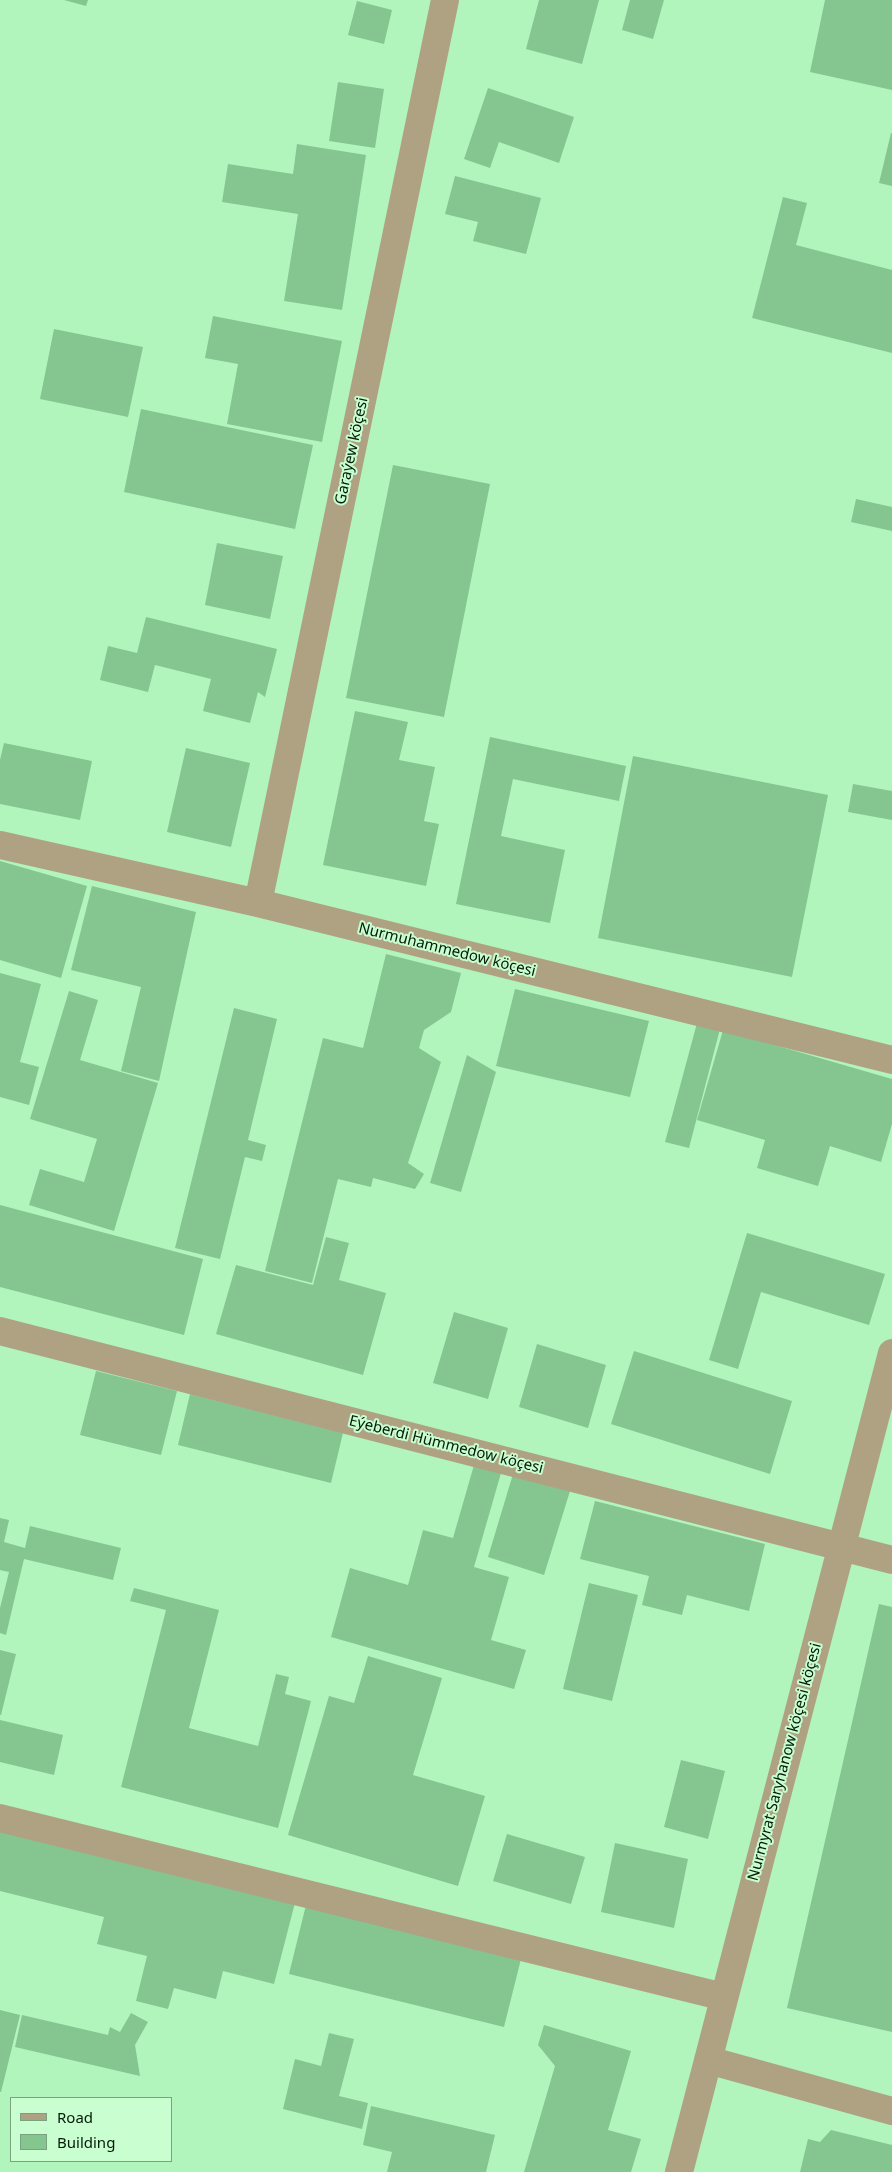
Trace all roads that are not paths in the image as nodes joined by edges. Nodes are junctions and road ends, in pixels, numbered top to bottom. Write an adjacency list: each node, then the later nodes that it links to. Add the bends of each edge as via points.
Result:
1 (445, 0): 3 (street, Garaýew köçesi)
2 (0, 845): 3 (street, Nurmuhammedow köçesi)
3 (258, 903): 4 (street, Nurmuhammedow köçesi)
4 (892, 1060)
5 (0, 1330): 7 (street, Eýeberdi Hümmedow köçesi)
6 (892, 1353): 7 (street, Nurmyrat Saryhanow köçesi köçesi)
7 (841, 1547): 8 (street, Eýeberdi Hümmedow köçesi); 10 (street, Nurmyrat Saryhanow köçesi köçesi)
8 (892, 1560)
9 (0, 1818): 10 (street)
10 (724, 1997): 11 (street, Nurmyrat Saryhanow köçesi köçesi)
11 (708, 2060): 12 (street); 13 (street, Nurmyrat Saryhanow köçesi köçesi)
12 (892, 2111)
13 (679, 2172)

